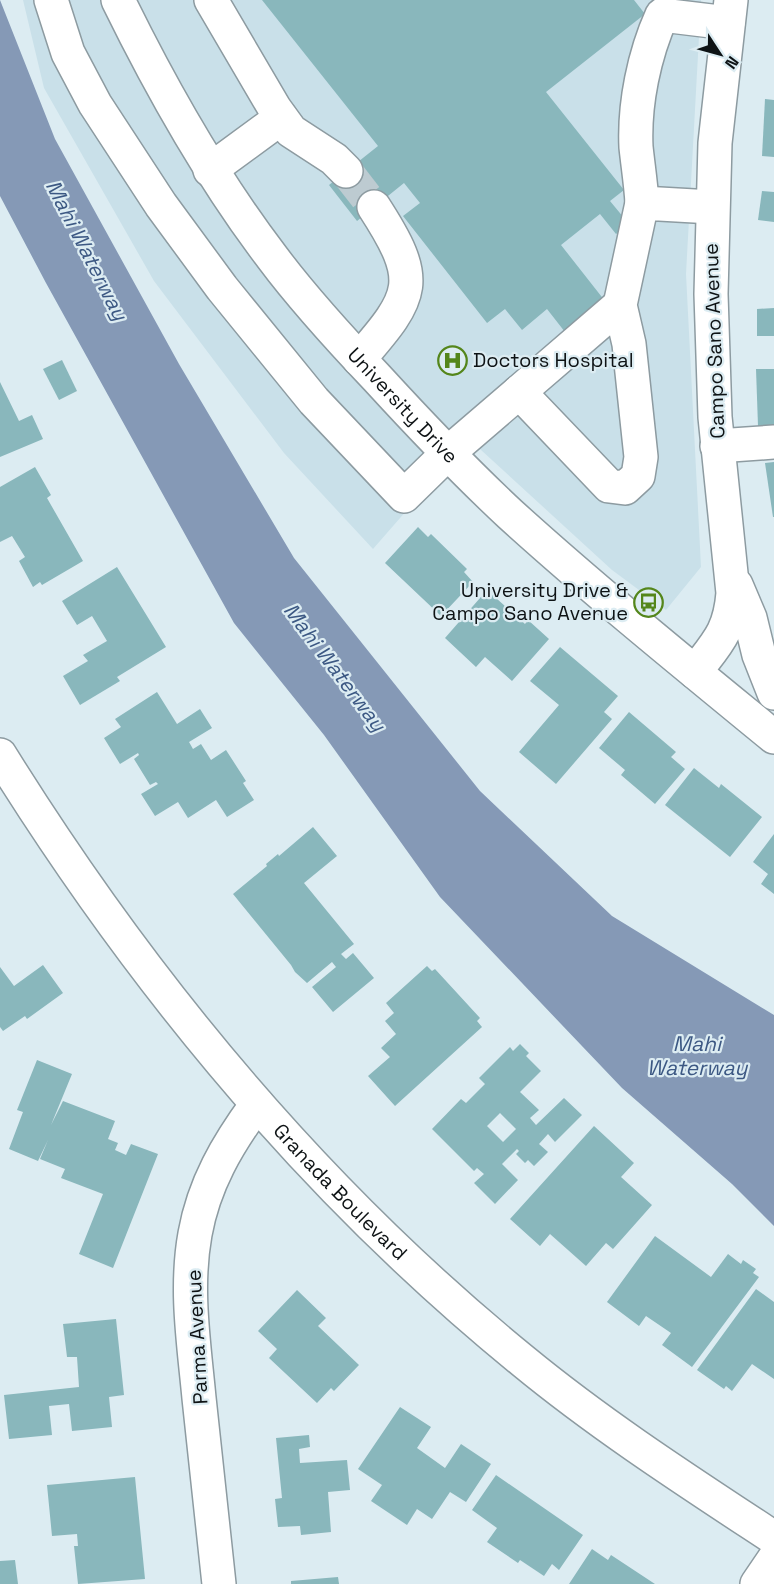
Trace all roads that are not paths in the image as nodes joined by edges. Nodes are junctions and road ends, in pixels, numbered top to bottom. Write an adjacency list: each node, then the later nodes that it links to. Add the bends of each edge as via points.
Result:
1 (51, 0): 17 (street, via 68,52 107,123 209,270 314,402 404,496)
2 (118, 0): 7 (street, University Drive)
3 (211, 0): 6 (street)
4 (656, 7): 5 (street); 9 (street, via 637,119)
5 (730, 12): 11 (street, Campo Sano Avenue)
6 (281, 118): 7 (street); 8 (street, via 291,131)
7 (210, 170): 13 (street, University Drive, via 272,258)
8 (346, 171)
9 (642, 203): 11 (street); 12 (street)
10 (374, 207): 13 (street, via 392,235 408,283 391,322)
11 (712, 207): 16 (street, Campo Sano Avenue, via 711,342)
12 (620, 305): 14 (street); 14 (street, via 629,344 641,457 638,476 625,489 609,486)
13 (359, 359): 17 (street, University Drive)
14 (519, 392): 17 (street)
15 (774, 442): 16 (street)
16 (717, 446): 18 (street, Campo Sano Avenue)
17 (448, 453): 19 (street, University Drive, via 534,534)
18 (732, 578): 19 (street, Campo Sano Avenue, via 729,622); 20 (street, via 750,618)
19 (695, 672): 21 (street, University Drive)
20 (774, 693)
21 (774, 737)
22 (0, 757): 23 (street, Granada Boulevard, via 107,917 204,1044)
23 (257, 1104): 24 (street, Granada Boulevard, via 361,1216 483,1328 610,1427); 26 (street, Parma Avenue, via 222,1156 210,1182 195,1234 191,1268 190,1298)
24 (774, 1538)
25 (774, 1559): 27 (street)
26 (219, 1584)
27 (757, 1584)

